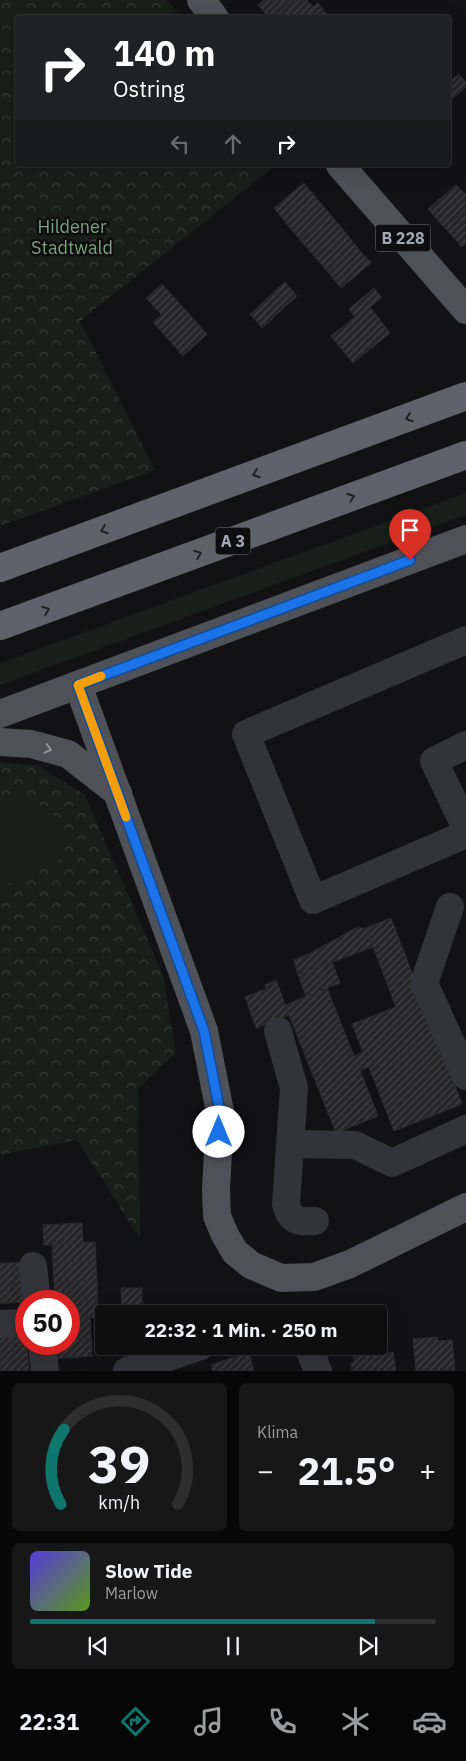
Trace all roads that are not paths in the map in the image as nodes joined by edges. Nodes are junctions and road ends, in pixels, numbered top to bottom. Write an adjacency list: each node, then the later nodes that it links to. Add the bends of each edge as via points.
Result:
1 (201, 0): 2 (main road)
2 (213, 15)
3 (342, 167): 4 (main road, B 228)
4 (466, 310)
5 (460, 398): 8 (highway, one-way to 8)
6 (466, 455): 9 (highway, A 3, one-way to 6)
7 (466, 539): 11 (main road)
8 (0, 568)
9 (0, 626)
10 (466, 640): 17 (street, via 246,734 313,900)
11 (78, 685): 12 (main road); 15 (main road)
12 (0, 714)
13 (0, 742): 15 (main road, one-way to 15, via 31,744 68,754)
14 (466, 744): 16 (street, via 434,761)
15 (118, 792): 23 (main road, via 204,1031 220,1112 217,1216 235,1252 251,1265 281,1278 314,1277 350,1264)
16 (466, 828)
17 (466, 834)
18 (450, 908): 20 (street, via 424,983)
19 (278, 1031): 22 (street, via 294,1088)
20 (466, 1076)
21 (466, 1129): 22 (street, via 392,1163 355,1144)
22 (291, 1144): 24 (street, via 288,1213 299,1222)
23 (466, 1207)
24 (315, 1221)
25 (33, 1266): 26 (street)
26 (36, 1290)
27 (15, 1323): 28 (street)
28 (0, 1324)
29 (44, 1355): 32 (street)
30 (174, 1355): 33 (street)
31 (312, 1355): 34 (street)
32 (46, 1371)
33 (127, 1371)
34 (318, 1371)

